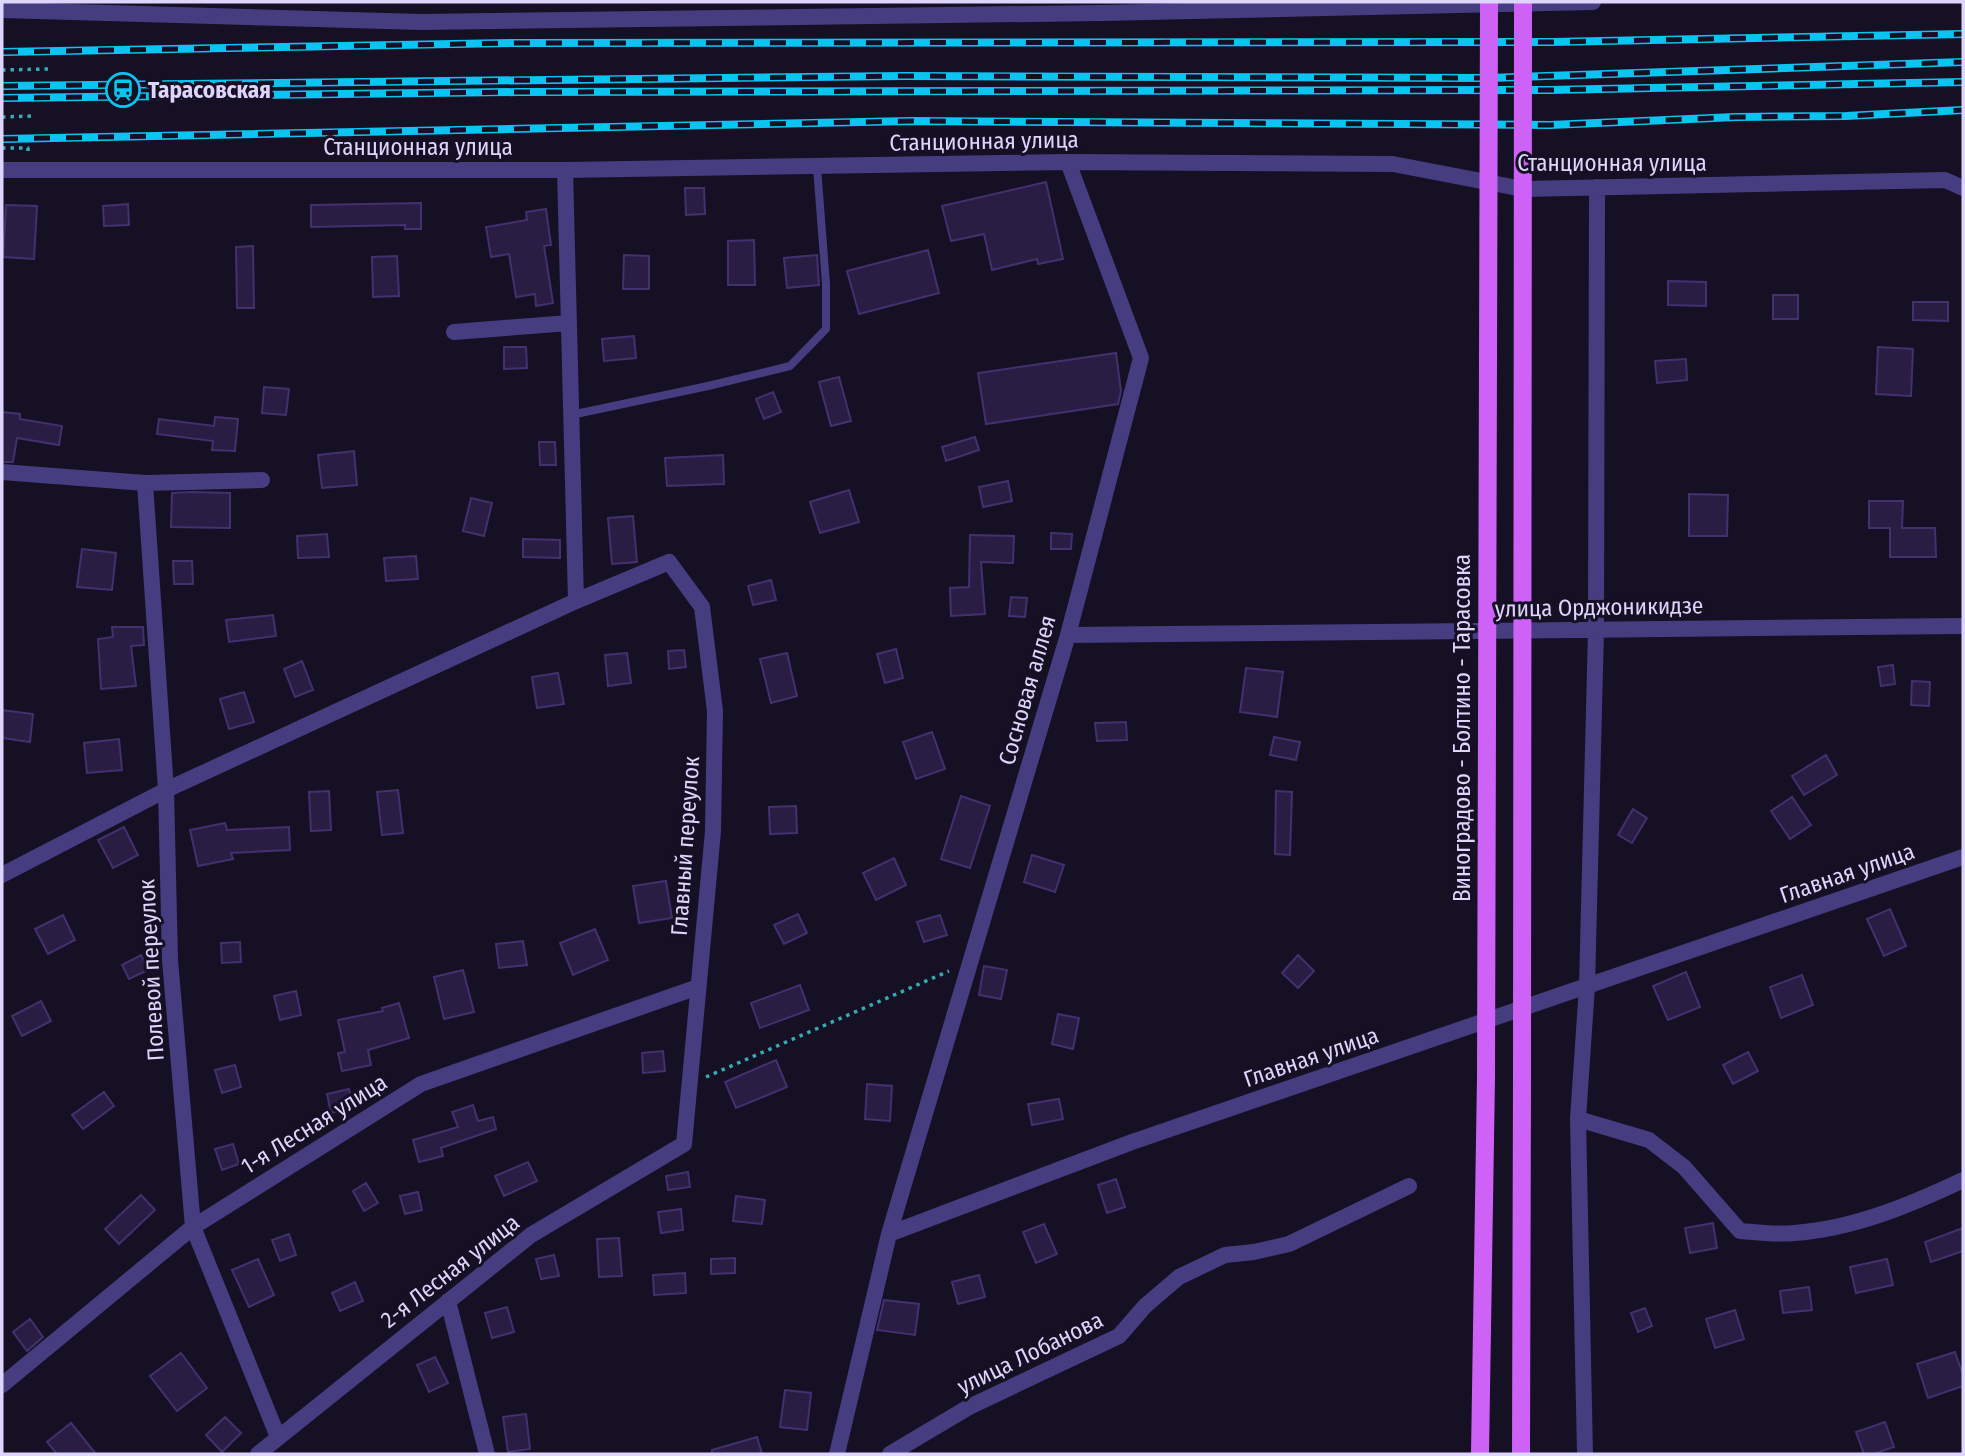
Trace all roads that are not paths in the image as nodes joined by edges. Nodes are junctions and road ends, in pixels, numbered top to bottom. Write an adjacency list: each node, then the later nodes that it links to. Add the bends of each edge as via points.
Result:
1 (1489, 2): 39 (main road, Виноградово - Болтино - Тарасовка, bridge, via 1486,1077)
2 (1523, 2): 40 (main road, bridge)
3 (1593, 2): 4 (street, via 421,22)
4 (8, 7)
5 (1068, 162): 6 (street, Станционная улица); 9 (street, Станционная улица, via 1393,164 1523,189); 20 (street, Сосновая аллея, via 1141,358)
6 (817, 167): 8 (street, Станционная улица); 13 (lane, via 827,329 790,366)
7 (2, 170): 8 (street, Станционная улица)
8 (565, 170): 11 (street)
9 (1597, 187): 10 (street, Станционная улица, via 1945,180); 19 (street)
10 (1963, 188)
11 (569, 323): 12 (street); 13 (street)
12 (454, 332)
13 (571, 415): 17 (street)
14 (2, 472): 16 (street)
15 (262, 480): 16 (street)
16 (145, 483): 21 (street, Полевой переулок)
17 (576, 601): 21 (street); 25 (street, Главный переулок, via 669,562 702,607 715,711 713,831)
18 (1963, 626): 19 (street, улица Орджоникидзе)
19 (1596, 630): 20 (street, улица Орджоникидзе); 24 (street)
20 (1068, 635): 31 (street, Сосновая аллея)
21 (166, 790): 23 (street); 30 (street, Полевой переулок, via 170,960)
22 (1963, 857): 24 (street, Главная улица)
23 (2, 875)
24 (1587, 986): 26 (street); 31 (street, Главная улица, via 1132,1142)
25 (698, 987): 27 (street, Главный переулок); 30 (street, 1-я Лесная улица, via 421,1084)
26 (1578, 1119): 28 (street, via 1649,1140 1684,1167 1740,1231 1792,1233 1847,1226); 41 (street)
27 (684, 1143): 32 (street, 2-я Лесная улица, via 531,1235)
28 (1963, 1180)
29 (1409, 1186): 38 (street, улица Лобанова, via 1289,1244 1226,1255 1179,1277 1119,1336 969,1407)
30 (193, 1227): 33 (street, 1-я Лесная улица); 34 (street, Полевой переулок)
31 (890, 1234): 37 (street)
32 (448, 1301): 34 (street, 2-я Лесная улица); 36 (street)
33 (2, 1385)
34 (278, 1437): 35 (street, 2-я Лесная улица)
35 (258, 1454)
36 (487, 1454)
37 (837, 1454)
38 (890, 1454)
39 (1480, 1454)
40 (1521, 1454)
41 (1585, 1454)

